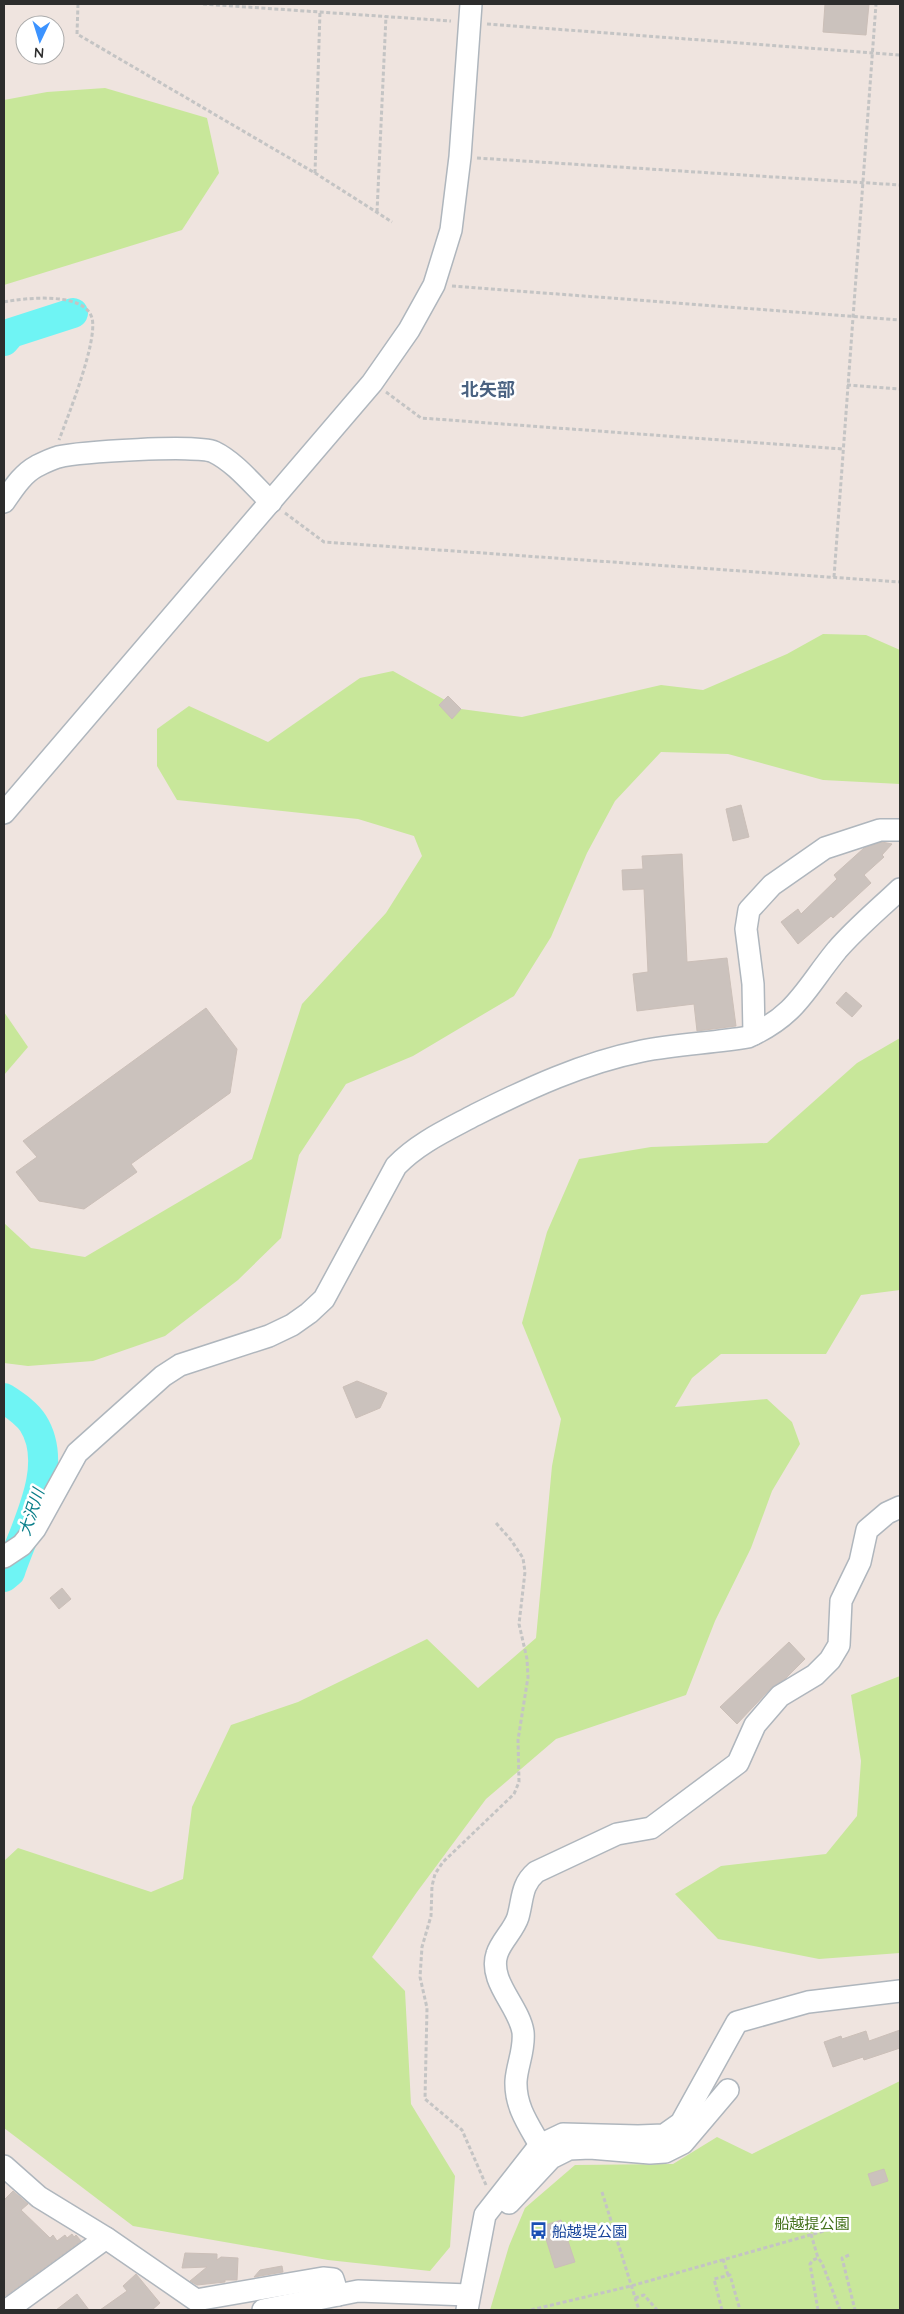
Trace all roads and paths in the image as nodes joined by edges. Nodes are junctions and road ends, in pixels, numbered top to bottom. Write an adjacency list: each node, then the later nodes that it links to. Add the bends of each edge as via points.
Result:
1 (78, 4): 10 (path, via 77,34)
2 (203, 4): 4 (path)
3 (876, 4): 7 (path)
4 (320, 11): 6 (path); 10 (path)
5 (471, 13): 6 (path); 7 (path); 9 (street)
6 (386, 16): 13 (path)
7 (872, 53): 8 (path); 11 (path)
8 (900, 55)
9 (460, 156): 11 (path); 15 (street, via 451,230)
10 (315, 173): 13 (path)
11 (863, 182): 12 (path); 17 (path)
12 (900, 185)
13 (377, 212): 14 (path)
14 (392, 222)
15 (434, 285): 17 (path); 19 (street, via 409,330)
16 (4, 302): 23 (path, via 48,298 70,302 86,309 92,317 91,343 58,443)
17 (852, 316): 18 (path); 20 (path)
18 (900, 320)
19 (372, 383): 22 (path, via 421,418); 25 (street)
20 (847, 385): 21 (path); 22 (path)
21 (900, 389)
22 (843, 449): 26 (path)
23 (58, 457): 24 (street, via 36,467 16,484); 25 (street, via 94,452 194,448 212,451 226,459)
24 (4, 502)
25 (271, 502): 26 (path, via 324,542); 28 (street)
26 (834, 577): 27 (path)
27 (900, 582)
28 (4, 813)
29 (900, 830): 31 (street, via 880,830 825,848 772,885 749,910 746,929 753,984)
30 (900, 889): 31 (street, via 837,950 795,1006 778,1021)
31 (754, 1034): 34 (street, via 643,1051 583,1066 517,1094 425,1142 396,1166 324,1299 292,1325 269,1336 180,1365 163,1376 77,1453 35,1529 22,1545)
32 (900, 1507): 37 (street, via 887,1513 867,1530 860,1562 841,1601 839,1645 830,1660 815,1675 780,1696 756,1725 738,1763 651,1828 617,1834 536,1872 526,1881 517,1919 497,1954 496,1969 500,1983 518,2014 522,2030 524,2043 516,2081 518,2107)
33 (496, 1523): 40 (path, via 523,1558 525,1572 519,1624 528,1677 518,1740 519,1782 514,1794 443,1862 435,1874 420,1977 427,2008 425,2099 462,2130)
34 (4, 1557)
35 (900, 1991): 37 (street, via 808,2002 737,2022 681,2123 664,2135 563,2134)
36 (728, 2090): 49 (street, via 683,2143 664,2152 610,2155 570,2149 551,2158 499,2217 486,2270)
37 (540, 2145): 40 (street)
38 (5, 2171): 43 (street, via 39,2197)
39 (602, 2192): 48 (path)
40 (493, 2201): 49 (street, via 484,2215)
41 (838, 2227): 42 (path)
42 (812, 2234): 45 (path); 46 (path)
43 (106, 2238): 50 (street, via 196,2300 323,2278 333,2279); 52 (street)
44 (849, 2255): 61 (path, via 842,2258)
45 (818, 2258): 59 (path, via 810,2264); 60 (path)
46 (722, 2259): 47 (path); 48 (path)
47 (728, 2275): 57 (path, via 714,2279); 58 (path)
48 (631, 2286): 51 (path); 54 (path)
49 (469, 2294): 50 (street, via 358,2291)
50 (338, 2295): 53 (street)
51 (635, 2298): 55 (path); 56 (path, via 644,2295)
52 (7, 2310)
53 (268, 2310)
54 (531, 2310)
55 (639, 2310)
56 (657, 2310)
57 (722, 2310)
58 (740, 2310)
59 (818, 2310)
60 (840, 2310)
61 (856, 2310)

